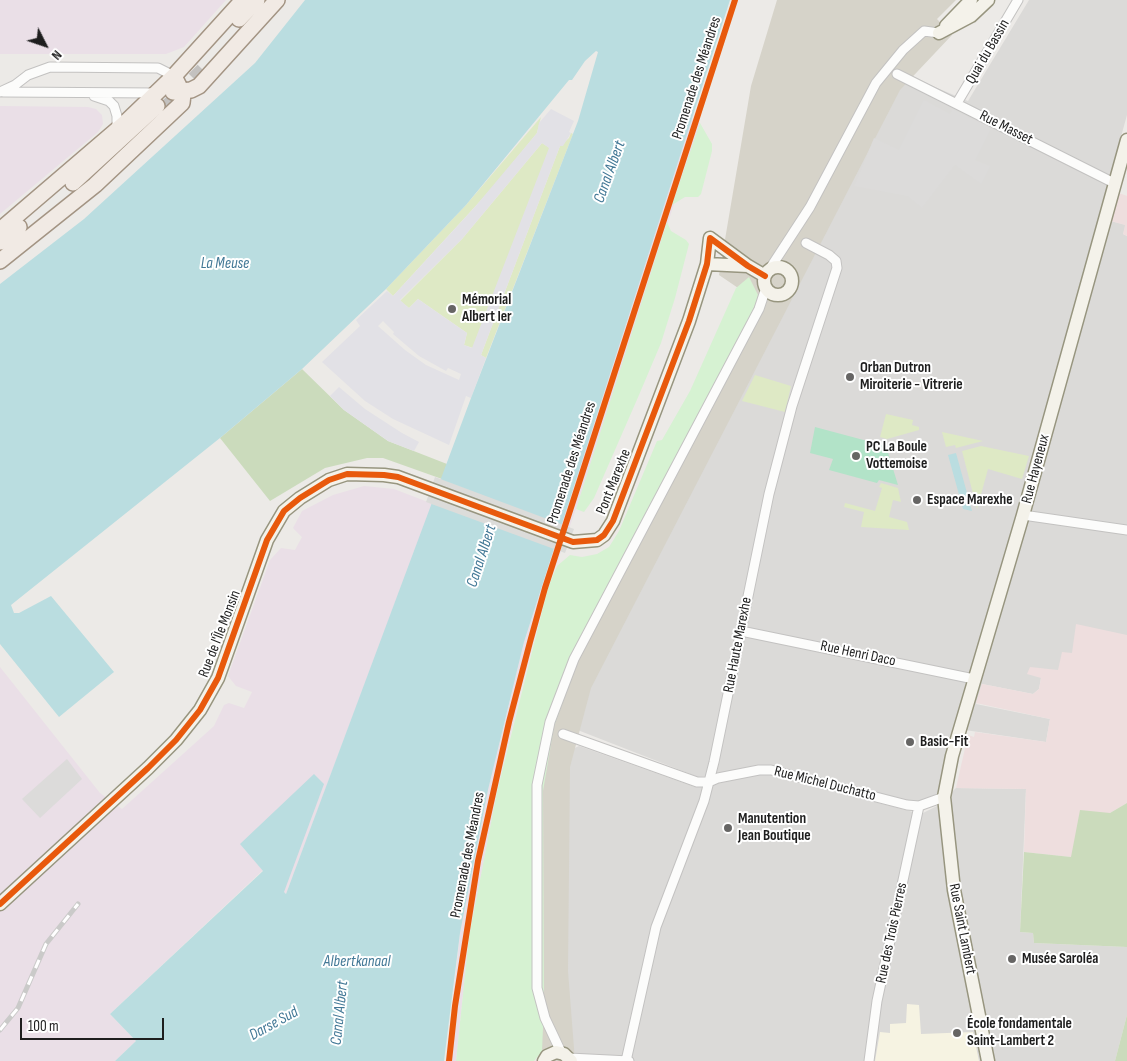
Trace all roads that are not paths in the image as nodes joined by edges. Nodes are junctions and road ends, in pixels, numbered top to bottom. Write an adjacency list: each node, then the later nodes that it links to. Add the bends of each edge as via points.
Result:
1 (243, 0): 10 (main road)
2 (257, 0): 3 (main road, via 200,68)
3 (266, 0)
4 (277, 0): 11 (main road, via 199,86)
5 (971, 0): 8 (street)
6 (988, 0): 8 (street, via 972,16)
7 (1018, 0): 14 (street, Quai du Bassin)
8 (938, 33): 26 (street, via 924,31 876,83 810,207)
9 (897, 74): 14 (street, Rue Masset)
10 (174, 76): 11 (main road); 12 (street, via 158,68 50,67 28,75); 15 (main road)
11 (182, 90): 15 (main road); 23 (main road, via 182,104 141,144)
12 (0, 92): 13 (street)
13 (84, 94): 15 (street); 16 (street, via 112,103 117,113)
14 (957, 103): 18 (street, Rue Masset)
15 (159, 104): 16 (main road); 20 (main road, via 97,162); 22 (main road, via 95,174)
16 (116, 131): 19 (main road)
17 (1127, 140): 18 (street, Rue Hayeneux)
18 (1114, 183): 28 (street, Rue Hayeneux)
19 (2, 227)
20 (0, 242)
21 (806, 243): 30 (street, Rue Haute Marexhe, via 829,255 836,261 837,268 792,406 769,494)
22 (0, 251)
23 (0, 261)
24 (707, 264): 25 (street); 25 (street, Pont Marexhe, via 710,238); 27 (street, Pont Marexhe, via 689,321 613,521 604,535 585,543 570,541)
25 (748, 266): 26 (street)
26 (766, 278): 37 (street, via 759,309 574,659 550,722 537,785 537,988 545,1018)
27 (430, 489): 36 (street, Rue de l'Île Monsin, via 398,477 347,474 329,480 284,511 267,540 218,678 200,710 148,768)
28 (1023, 515): 29 (street); 31 (street, Rue Hayeneux)
29 (1127, 530)
30 (741, 631): 31 (street, Rue Henri Daco); 33 (street, Rue Haute Marexhe)
31 (974, 679): 34 (street, Rue Hayeneux)
32 (564, 734): 33 (street, Rue Michel Duchatto, via 698,782)
33 (709, 782): 35 (street, Rue Michel Duchatto, via 771,770); 40 (street, Rue Haute Marexhe, via 656,927)
34 (944, 797): 35 (street); 42 (street, Rue Saint Lambert, via 954,890)
35 (919, 806): 41 (street, Rue des Trois Pierres, via 877,1001)
36 (0, 904)
37 (567, 1057): 38 (street, via 551,1053); 39 (street)
38 (544, 1061)
39 (587, 1061): 40 (street)
40 (627, 1061)
41 (869, 1061)
42 (988, 1061)

